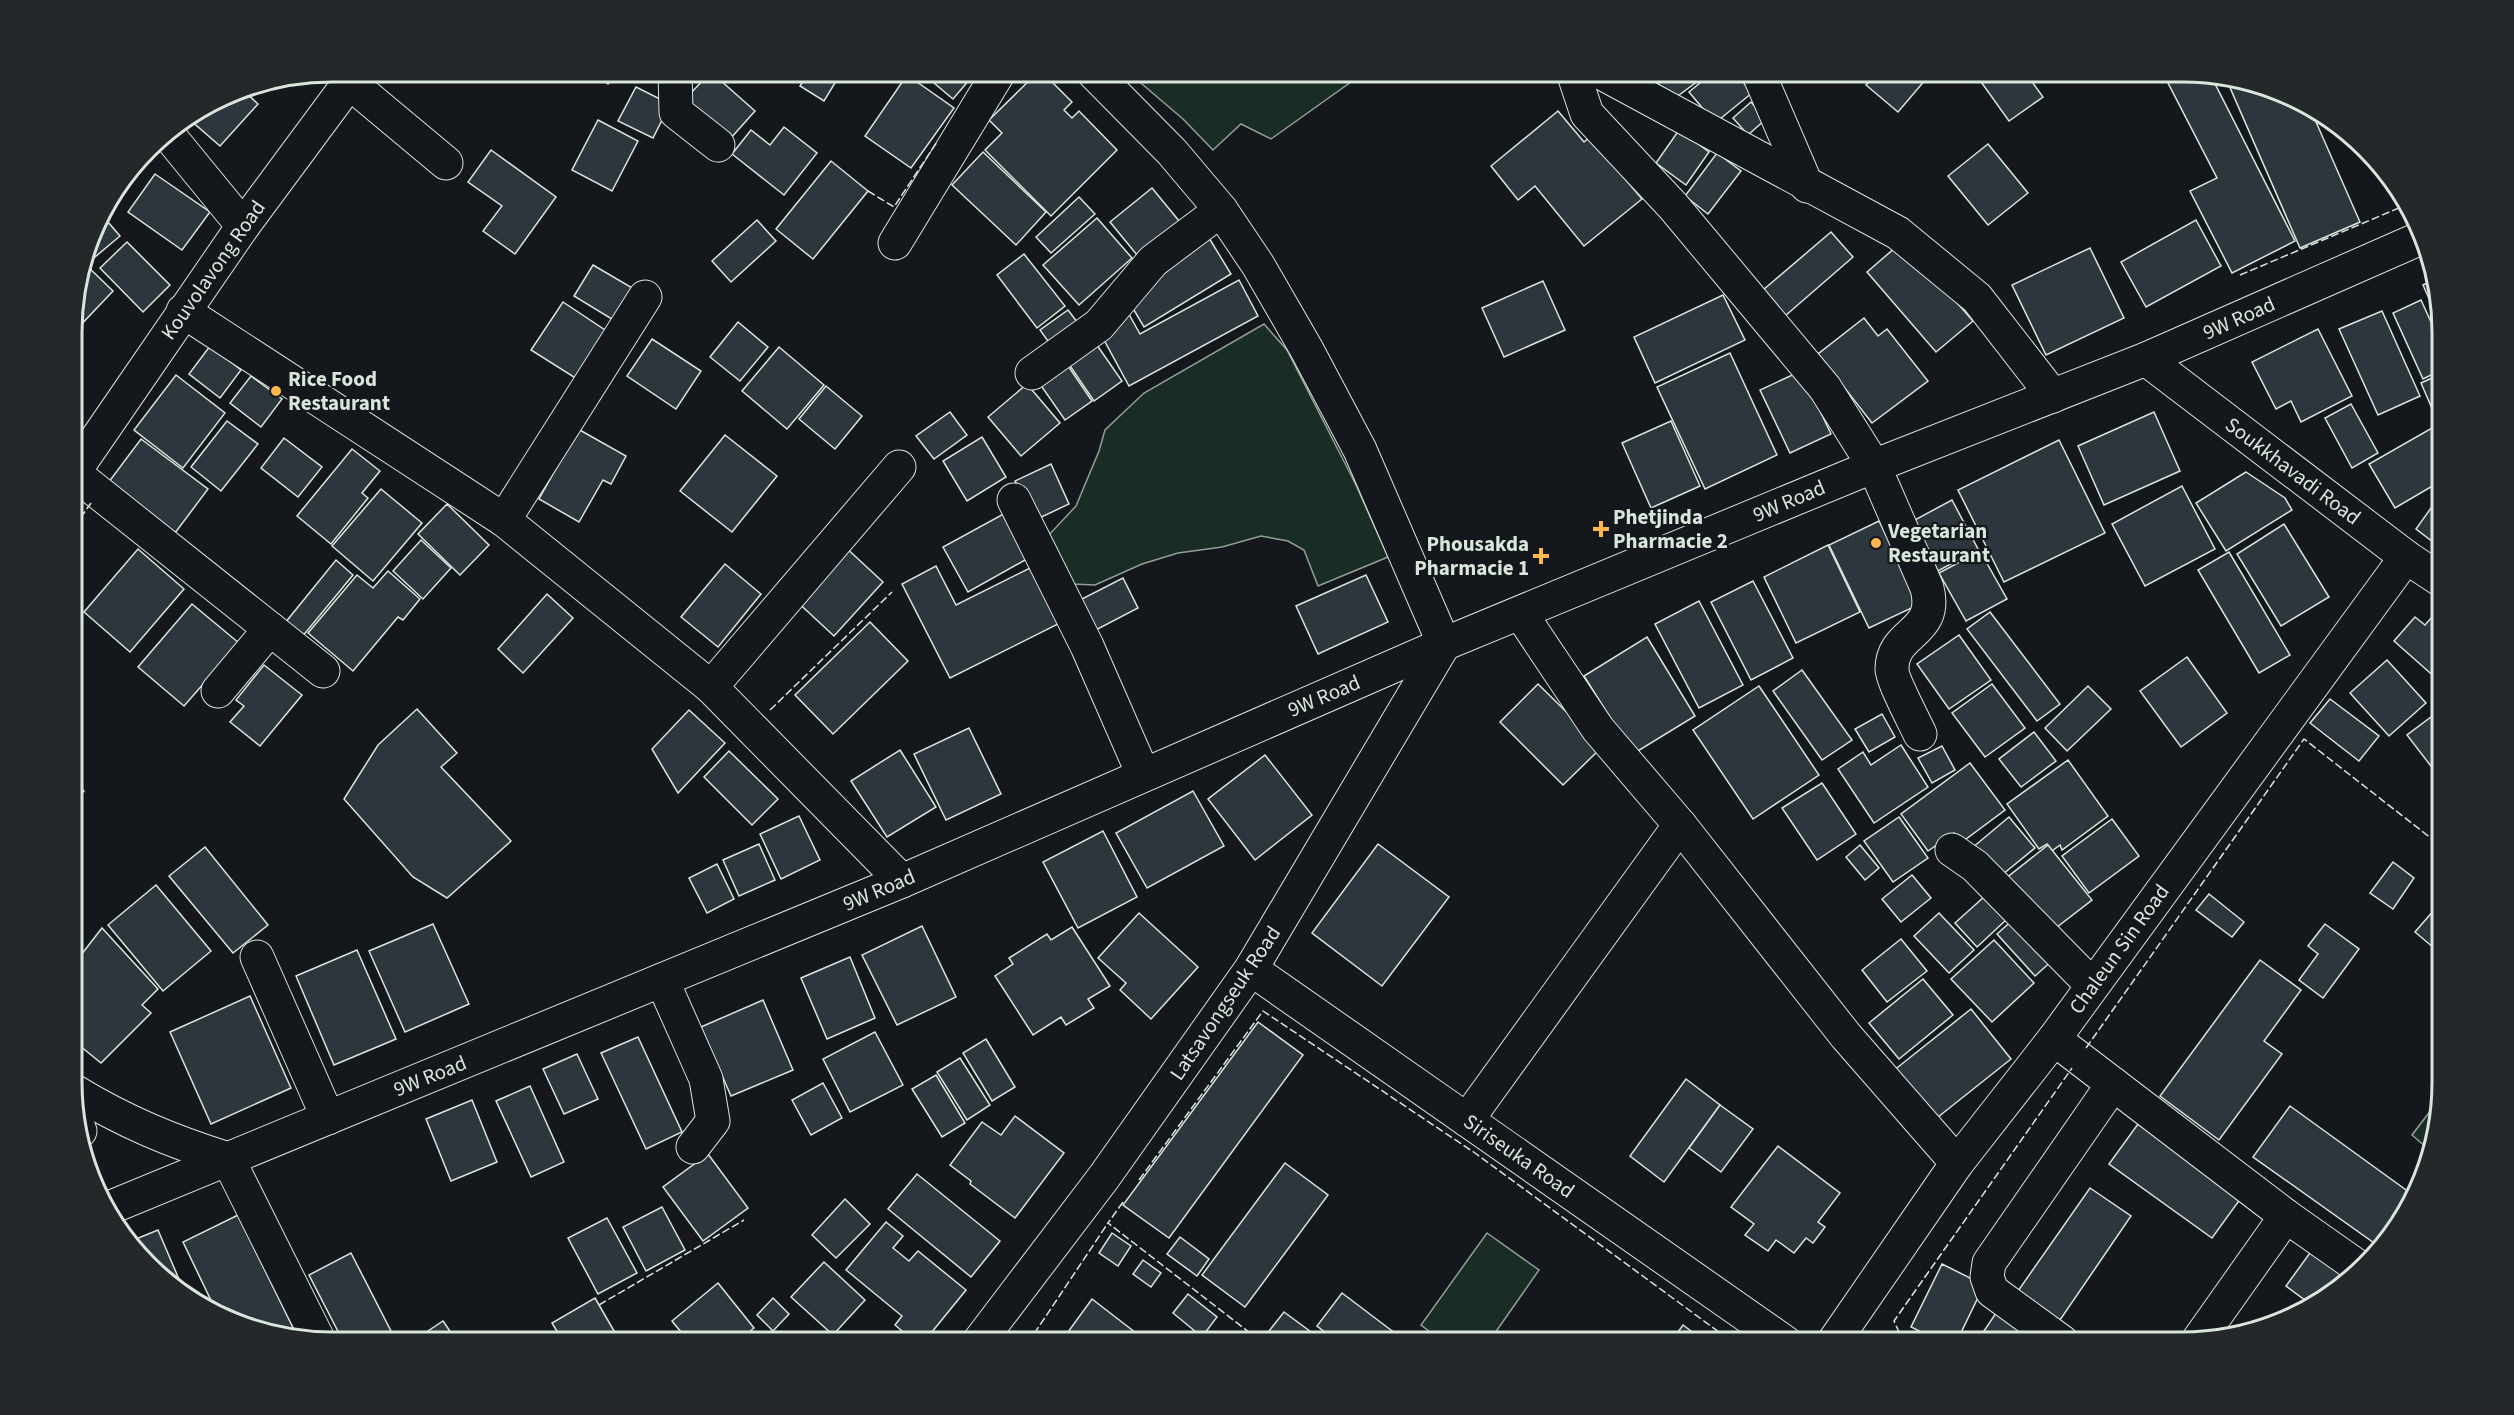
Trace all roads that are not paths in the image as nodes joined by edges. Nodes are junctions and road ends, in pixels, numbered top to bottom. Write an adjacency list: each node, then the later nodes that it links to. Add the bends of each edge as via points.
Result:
1 (349, 82): 14 (street, Kouvolavong Road)
2 (358, 82): 11 (street)
3 (675, 82): 10 (street, via 676,112)
4 (993, 82): 16 (street)
5 (1103, 82): 13 (street, via 1172,152)
6 (1576, 82): 23 (street, via 1587,114 1673,206 1826,387)
7 (1618, 82): 12 (street)
8 (1762, 82): 12 (street)
9 (173, 140): 14 (street)
10 (718, 145)
11 (447, 163)
12 (1807, 186): 21 (street, via 1898,233 1977,298)
13 (1221, 210): 20 (street, via 1153,261 1099,324); 32 (street, via 1263,275 1360,450)
14 (243, 226): 18 (street, Kouvolavong Road)
15 (2414, 241): 19 (street, 9W Road)
16 (895, 243)
17 (645, 297): 27 (street)
18 (183, 311): 22 (street, Kouvolavong Road); 27 (street)
19 (2146, 359): 21 (street, 9W Road); 28 (street, Soukkhavadi Road)
20 (1032, 373)
21 (2053, 396): 23 (street, 9W Road)
22 (82, 460)
23 (1874, 466): 30 (street, 9W Road); 36 (street, via 1931,602 1928,615 1897,647 1891,670)
24 (899, 467): 34 (street)
25 (82, 478): 31 (street)
26 (1014, 500): 37 (street, via 1087,646)
27 (504, 520): 34 (street)
28 (2406, 556): 29 (street, Soukkhavadi Road); 44 (street, Chaleun Sin Road)
29 (2432, 574)
30 (1521, 614): 32 (street, 9W Road); 38 (street, via 1598,729)
31 (270, 629): 33 (street); 35 (street)
32 (1444, 644): 37 (street, 9W Road); 42 (street, Latsavongseuk Road)
33 (323, 671)
34 (711, 687): 40 (street)
35 (218, 691)
36 (1920, 734)
37 (1143, 774): 40 (street, 9W Road)
38 (1680, 825): 49 (street); 52 (street, via 1846,1036)
39 (1952, 850): 44 (street, via 1975,866)
40 (902, 881): 43 (street, 9W Road)
41 (257, 957): 48 (street)
42 (1251, 969): 49 (street, Siriseuka Road); 58 (street, Latsavongseuk Road, via 1104,1177)
43 (662, 980): 48 (street, 9W Road); 50 (street, via 706,1079 713,1121)
44 (2092, 985): 45 (street, Chaleun Sin Road)
45 (2054, 1039): 46 (street); 52 (street, Chaleun Sin Road)
46 (2113, 1084): 54 (street); 61 (street, via 1989,1263 1987,1277 1992,1291)
47 (83, 1096): 51 (street, via 162,1137)
48 (327, 1118): 51 (street, 9W Road)
49 (1467, 1120): 59 (street, Siriseuka Road)
50 (693, 1147)
51 (228, 1159): 53 (street, 9W Road); 57 (street)
52 (1957, 1162): 60 (street, Chaleun Sin Road)
53 (115, 1206)
54 (2286, 1216): 55 (street); 56 (street)
55 (2353, 1263)
56 (2205, 1331)
57 (314, 1332)
58 (986, 1333)
59 (1772, 1333)
60 (1839, 1333)
61 (2050, 1333)

